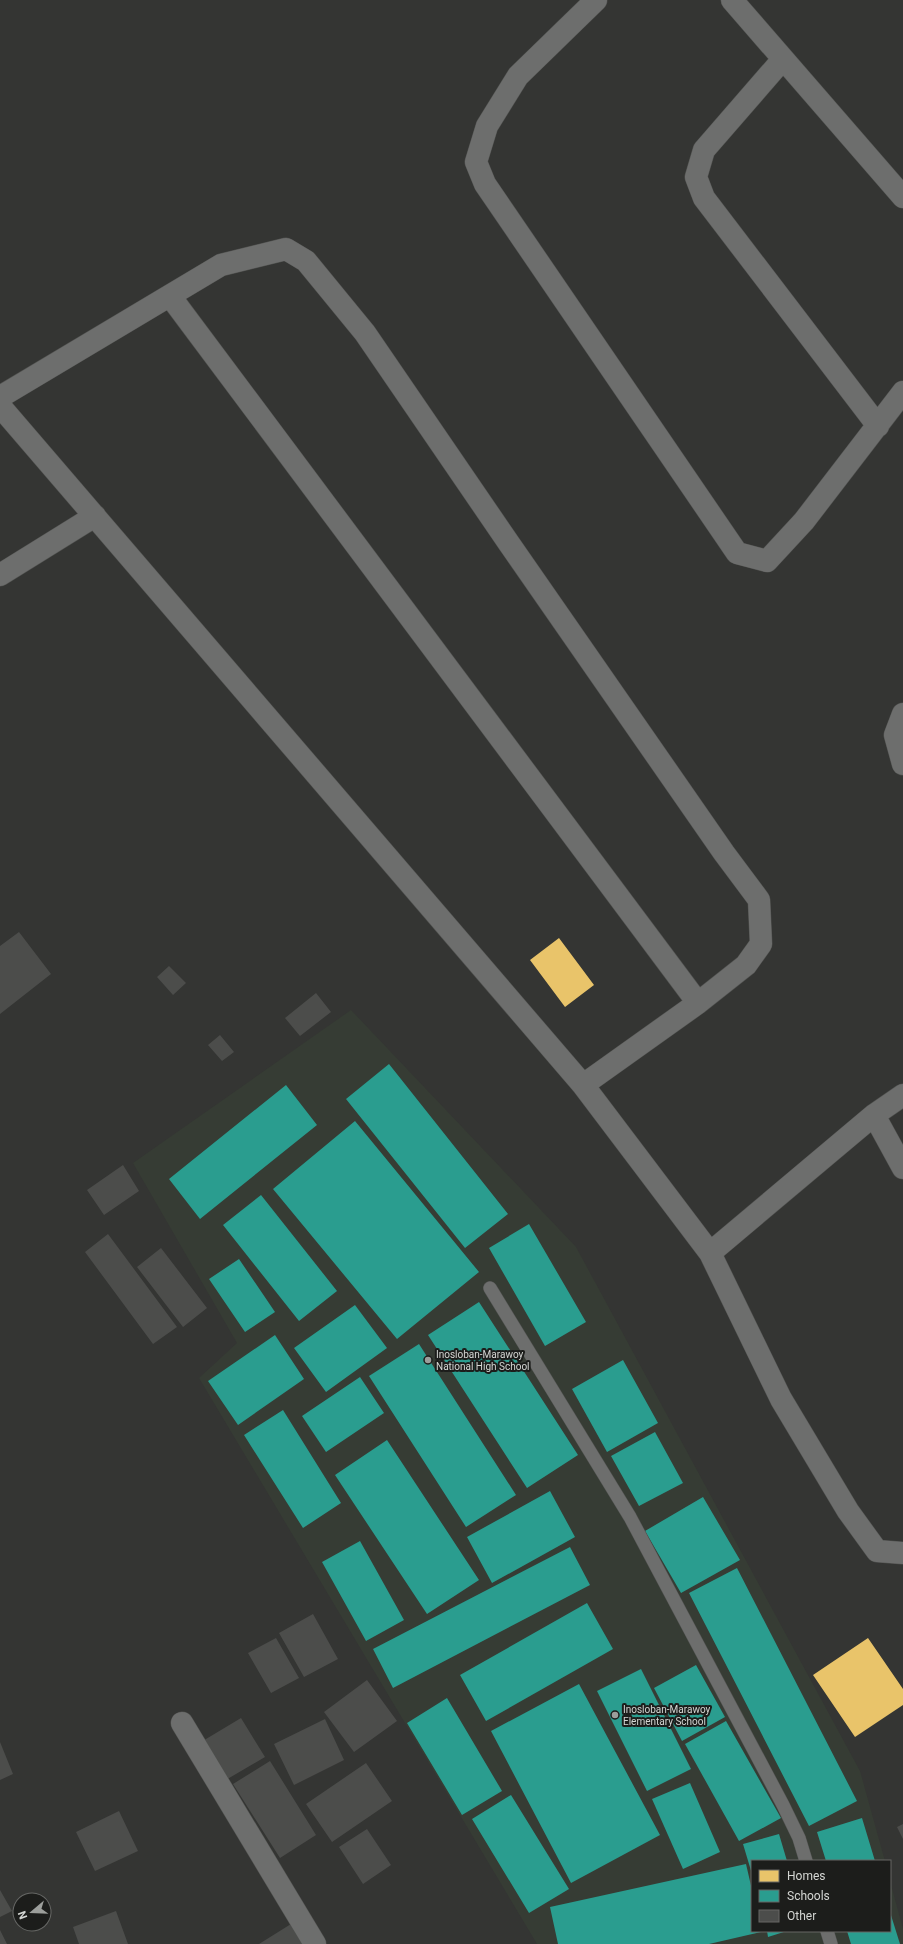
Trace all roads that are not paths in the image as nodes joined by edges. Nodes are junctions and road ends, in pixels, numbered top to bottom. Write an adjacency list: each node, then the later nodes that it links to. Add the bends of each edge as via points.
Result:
1 (596, 0): 9 (street, via 518,76 487,126 476,162 485,184 737,554 767,561 804,521)
2 (732, 0): 3 (street)
3 (783, 59): 4 (street); 9 (street, via 704,150 696,177 704,198)
4 (903, 197)
5 (170, 296): 7 (street); 14 (street); 14 (street, via 221,265 286,248 306,261 365,333 724,853 760,900 761,944 746,964)
6 (903, 392): 9 (street)
7 (0, 397)
8 (0, 406): 10 (street)
9 (878, 426)
10 (95, 516): 11 (street); 15 (street)
11 (0, 575)
12 (903, 714): 13 (street, via 895,735)
13 (903, 764)
14 (698, 1003): 15 (street)
15 (583, 1085): 19 (street)
16 (903, 1095): 17 (street)
17 (874, 1115): 18 (street); 19 (street)
18 (903, 1168)
19 (710, 1253): 21 (street, via 781,1399 848,1511 877,1551)
20 (490, 1288): 23 (lane, via 630,1517 783,1805 799,1838)
21 (903, 1553)
22 (182, 1723): 25 (street)
23 (806, 1860)
24 (827, 1932): 26 (lane)
25 (315, 1944)
26 (831, 1944)

